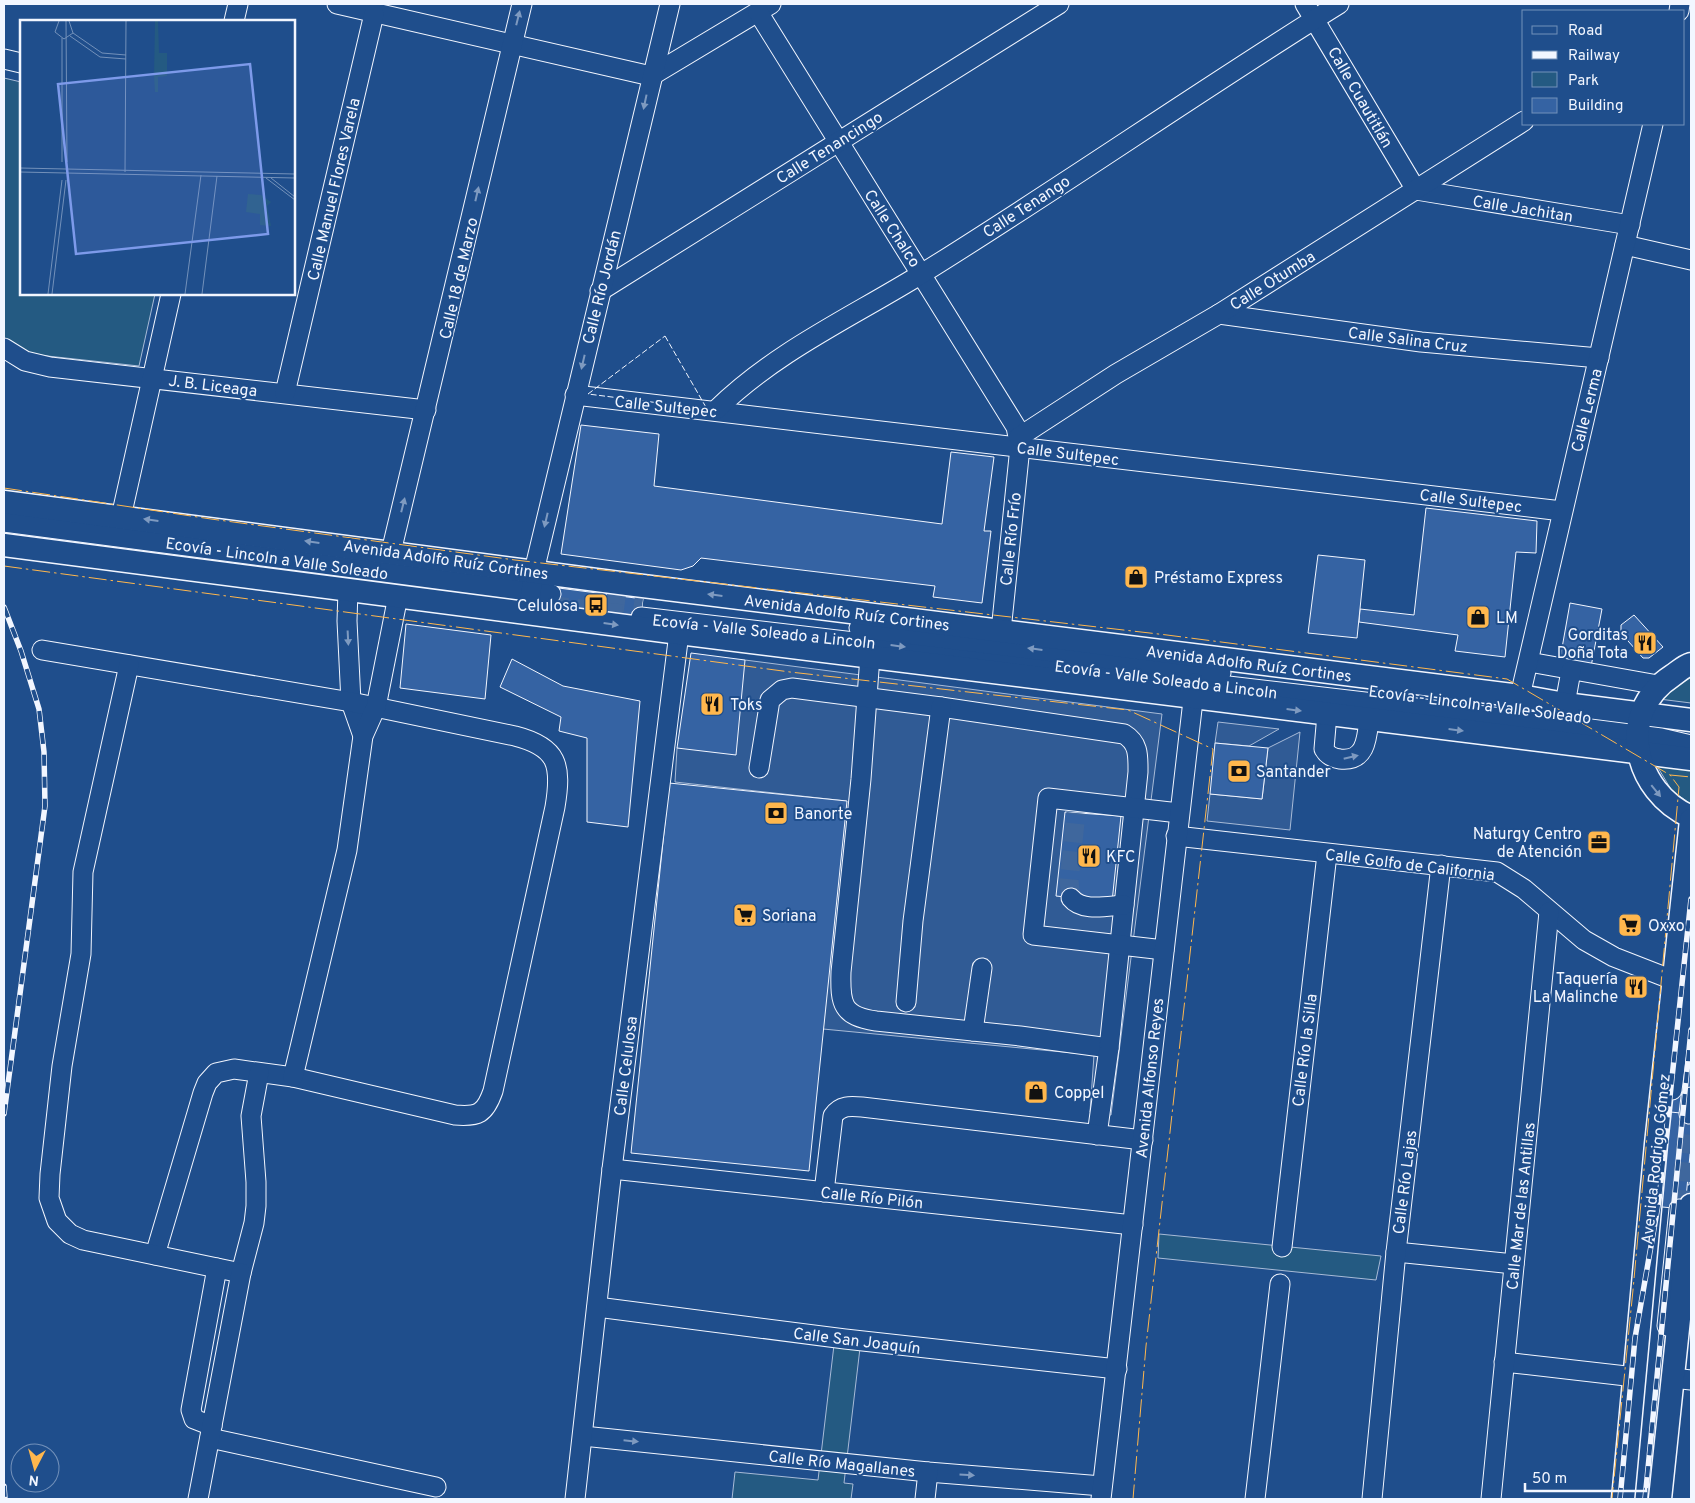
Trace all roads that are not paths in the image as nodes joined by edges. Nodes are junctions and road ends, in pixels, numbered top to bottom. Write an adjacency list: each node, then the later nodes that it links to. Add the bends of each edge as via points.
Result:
1 (238, 4): 10 (street)
2 (337, 4): 9 (street)
3 (522, 4): 11 (street, Calle 18 de Marzo, one-way to 3)
4 (670, 4): 14 (street, Calle Río Jordán)
5 (1059, 4): 17 (street, Calle Tenancingo)
6 (1339, 4): 8 (street, Calle Tenango)
7 (764, 8): 14 (street); 17 (street, Calle Chalco)
8 (1310, 11): 18 (street, Calle Cuautitlán); 22 (street, Calle Tenango)
9 (374, 14): 11 (street); 29 (street, Calle Manuel Flores Varela)
10 (234, 20)
11 (512, 43): 14 (street); 31 (street, Calle 18 de Marzo, one-way to 11)
12 (4, 59): 13 (street)
13 (20, 63)
14 (651, 76): 23 (street, Calle Río Jordán, one-way to 23)
15 (1522, 122): 18 (street, Calle Otumba)
16 (1653, 125): 19 (street, Calle Lerma)
17 (837, 142): 22 (street, Calle Chalco); 23 (street, Calle Tenancingo)
18 (1416, 190): 19 (street, Calle Jachitan); 25 (street, Calle Otumba)
19 (1630, 225): 20 (street, Calle Lerma)
20 (1625, 245): 21 (street); 27 (street, Calle Lerma)
21 (1691, 260)
22 (922, 274): 32 (street, Calle Tenango, via 778,359 746,382); 33 (street, Calle Chalco, via 1001,401)
23 (600, 291): 30 (street, Calle Río Jordán, one-way to 30)
24 (171, 295): 28 (street)
25 (1219, 314): 27 (street, Calle Salina Cruz, via 1421,342); 33 (street, Calle Otumba, via 1116,374)
26 (4, 348): 28 (street, J. B. Liceaga, via 14,356 38,365)
27 (1599, 358): 35 (street, Calle Lerma)
28 (153, 378): 29 (street, J. B. Liceaga); 36 (street)
29 (285, 393): 31 (street, J. B. Liceaga)
30 (575, 396): 32 (street, Calle Sultepec); 42 (street, Calle Río Jordán, one-way to 42)
31 (426, 410): 40 (street, Calle 18 de Marzo, one-way to 31)
32 (716, 410): 33 (street, Calle Sultepec)
33 (1019, 442): 35 (street, Calle Sultepec); 46 (street, Calle Río Frío)
34 (4, 502): 36 (main road, Avenida Adolfo Ruíz Cortines)
35 (1562, 511): 50 (street, Calle Lerma)
36 (121, 517): 40 (main road, Avenida Adolfo Ruíz Cortines, one-way to 36)
37 (4, 522): 42 (street, Ecovía - Lincoln a Valle Soleado)
38 (4, 534): 42 (street)
39 (4, 545): 41 (main road, Avenida Adolfo Ruíz Cortines)
40 (391, 552): 42 (main road, Avenida Adolfo Ruíz Cortines)
41 (348, 590): 43 (main road, Avenida Adolfo Ruíz Cortines); 58 (street, one-way to 58)
42 (530, 594): 43 (main road, Avenida Adolfo Ruíz Cortines); 44 (street, Ecovía - Lincoln a Valle Soleado); 46 (main road, Avenida Adolfo Ruíz Cortines, one-way to 42); 47 (main road, Avenida Adolfo Ruíz Cortines, one-way to 47)
43 (398, 596): 60 (street)
44 (550, 600)
45 (641, 611): 54 (street, Ecovía - Valle Soleado a Lincoln)
46 (1001, 631): 54 (main road, Avenida Adolfo Ruíz Cortines, one-way to 46)
47 (679, 633): 49 (main road, Avenida Adolfo Ruíz Cortines); 93 (street, Calle Celulosa)
48 (42, 650): 52 (street)
49 (870, 656): 54 (main road, Avenida Adolfo Ruíz Cortines); 57 (street)
50 (1529, 662): 53 (street); 56 (street, Calle Lerma)
51 (1691, 664): 55 (main road)
52 (128, 665): 58 (street); 100 (street, via 83,872 81,954 62,1066 49,1198 57,1221 70,1234 96,1244)
53 (1571, 671): 55 (street); 59 (street)
54 (1196, 677): 56 (main road, Avenida Adolfo Ruíz Cortines); 62 (main road, Avenida Adolfo Ruíz Cortines, one-way to 62); 65 (street, Ecovía - Lincoln a Valle Soleado); 72 (street, Avenida Alfonso Reyes)
55 (1658, 685): 65 (main road)
56 (1520, 696): 59 (main road, Avenida Adolfo Ruíz Cortines)
57 (866, 698): 61 (street); 70 (street, via 804,689 787,689 775,694 766,711); 86 (street, via 840,994 848,1012 863,1019)
58 (351, 702): 60 (street); 67 (street)
59 (1565, 704): 65 (main road, Avenida Adolfo Ruíz Cortines)
60 (376, 707): 67 (street); 89 (street, via 533,740 545,747 557,771 555,807 493,1091 483,1111 465,1116)
61 (941, 707): 71 (street, via 1124,734 1138,752); 85 (street)
62 (1327, 714): 63 (main road, Avenida Adolfo Ruíz Cortines); 63 (street, one-way to 63, via 1324,749 1331,757 1339,758 1355,758 1361,754)
63 (1369, 719): 65 (main road, Avenida Adolfo Ruíz Cortines, one-way to 65)
64 (1691, 720): 65 (main road, Avenida Adolfo Ruíz Cortines)
65 (1639, 732): 66 (street, Ecovía - Lincoln a Valle Soleado); 68 (street); 69 (main road, Avenida Adolfo Ruíz Cortines); 73 (main road, one-way to 73, via 1643,770 1652,787 1664,801)
66 (1691, 733)
67 (362, 736): 89 (street, via 347,850)
68 (1691, 745)
69 (1691, 758)
70 (759, 768)
71 (1134, 808): 72 (street); 78 (street); 80 (street, via 1076,807 1048,798 1032,935)
72 (1179, 813): 74 (street, Avenida Alfonso Reyes)
73 (1691, 819): 84 (main road, Avenida Rodrigo Gómez)
74 (1176, 836): 75 (street, Calle Golfo de California); 82 (street, Avenida Alfonso Reyes)
75 (1327, 854): 76 (street, Calle Golfo de California); 98 (street, Calle Río la Silla)
76 (1441, 865): 79 (street, Calle Golfo de California, via 1497,872 1524,889); 99 (street, Calle Río Lajas)
77 (1071, 898): 78 (street, via 1085,907)
78 (1124, 905): 80 (street)
79 (1549, 912): 84 (street, Calle Golfo de California, via 1584,940 1614,957); 101 (street, Calle Mar de las Antillas)
80 (1120, 944): 82 (street); 87 (street)
81 (1691, 945): 90 (street)
82 (1164, 950): 92 (street, Avenida Alfonso Reyes)
83 (982, 968): 86 (street)
84 (1673, 980): 108 (main road, Avenida Rodrigo Gómez)
85 (906, 1002)
86 (973, 1030): 87 (street)
87 (1109, 1048): 91 (street)
88 (259, 1073): 89 (street); 100 (street, via 225,1070 216,1073 207,1083); 103 (street, via 251,1116 256,1206)
89 (292, 1077)
90 (1669, 1112)
91 (1097, 1135): 92 (street); 94 (street, via 845,1107 833,1116)
92 (1143, 1140): 97 (street, Avenida Alfonso Reyes)
93 (612, 1169): 94 (street, Calle Río Pilón); 105 (street, Calle Celulosa)
94 (824, 1192): 97 (street, Calle Río Pilón)
95 (1660, 1207): 122 (street)
96 (1685, 1207): 109 (main road); 123 (street)
97 (1133, 1225): 107 (street, Avenida Alfonso Reyes)
98 (1282, 1247)
99 (1396, 1252): 101 (street); 119 (street, Calle Río Lajas)
100 (155, 1255): 102 (street)
101 (1514, 1264): 106 (street, Calle Mar de las Antillas)
102 (217, 1268): 103 (street); 110 (street, via 191,1410 194,1418)
103 (241, 1273): 110 (street)
104 (1280, 1284): 118 (street)
105 (597, 1307): 107 (street, Calle San Joaquín); 111 (street, Calle Celulosa)
106 (1504, 1362): 108 (street); 120 (street, Calle Mar de las Antillas)
107 (1117, 1369): 114 (street, Avenida Alfonso Reyes)
108 (1634, 1376): 121 (main road, Avenida Rodrigo Gómez)
109 (1682, 1379): 124 (main road)
110 (211, 1432): 113 (street); 115 (street)
111 (583, 1436): 112 (street, Calle Río Magallanes, one-way to 112); 116 (street, Calle Celulosa)
112 (928, 1472): 114 (street, Calle Río Magallanes, one-way to 114); 117 (street)
113 (436, 1487)
114 (1102, 1492)
115 (198, 1499)
116 (575, 1499)
117 (925, 1499)
118 (1255, 1499)
119 (1372, 1499)
120 (1491, 1499)
121 (1623, 1499)
122 (1633, 1499)
123 (1650, 1499)
124 (1660, 1499)

